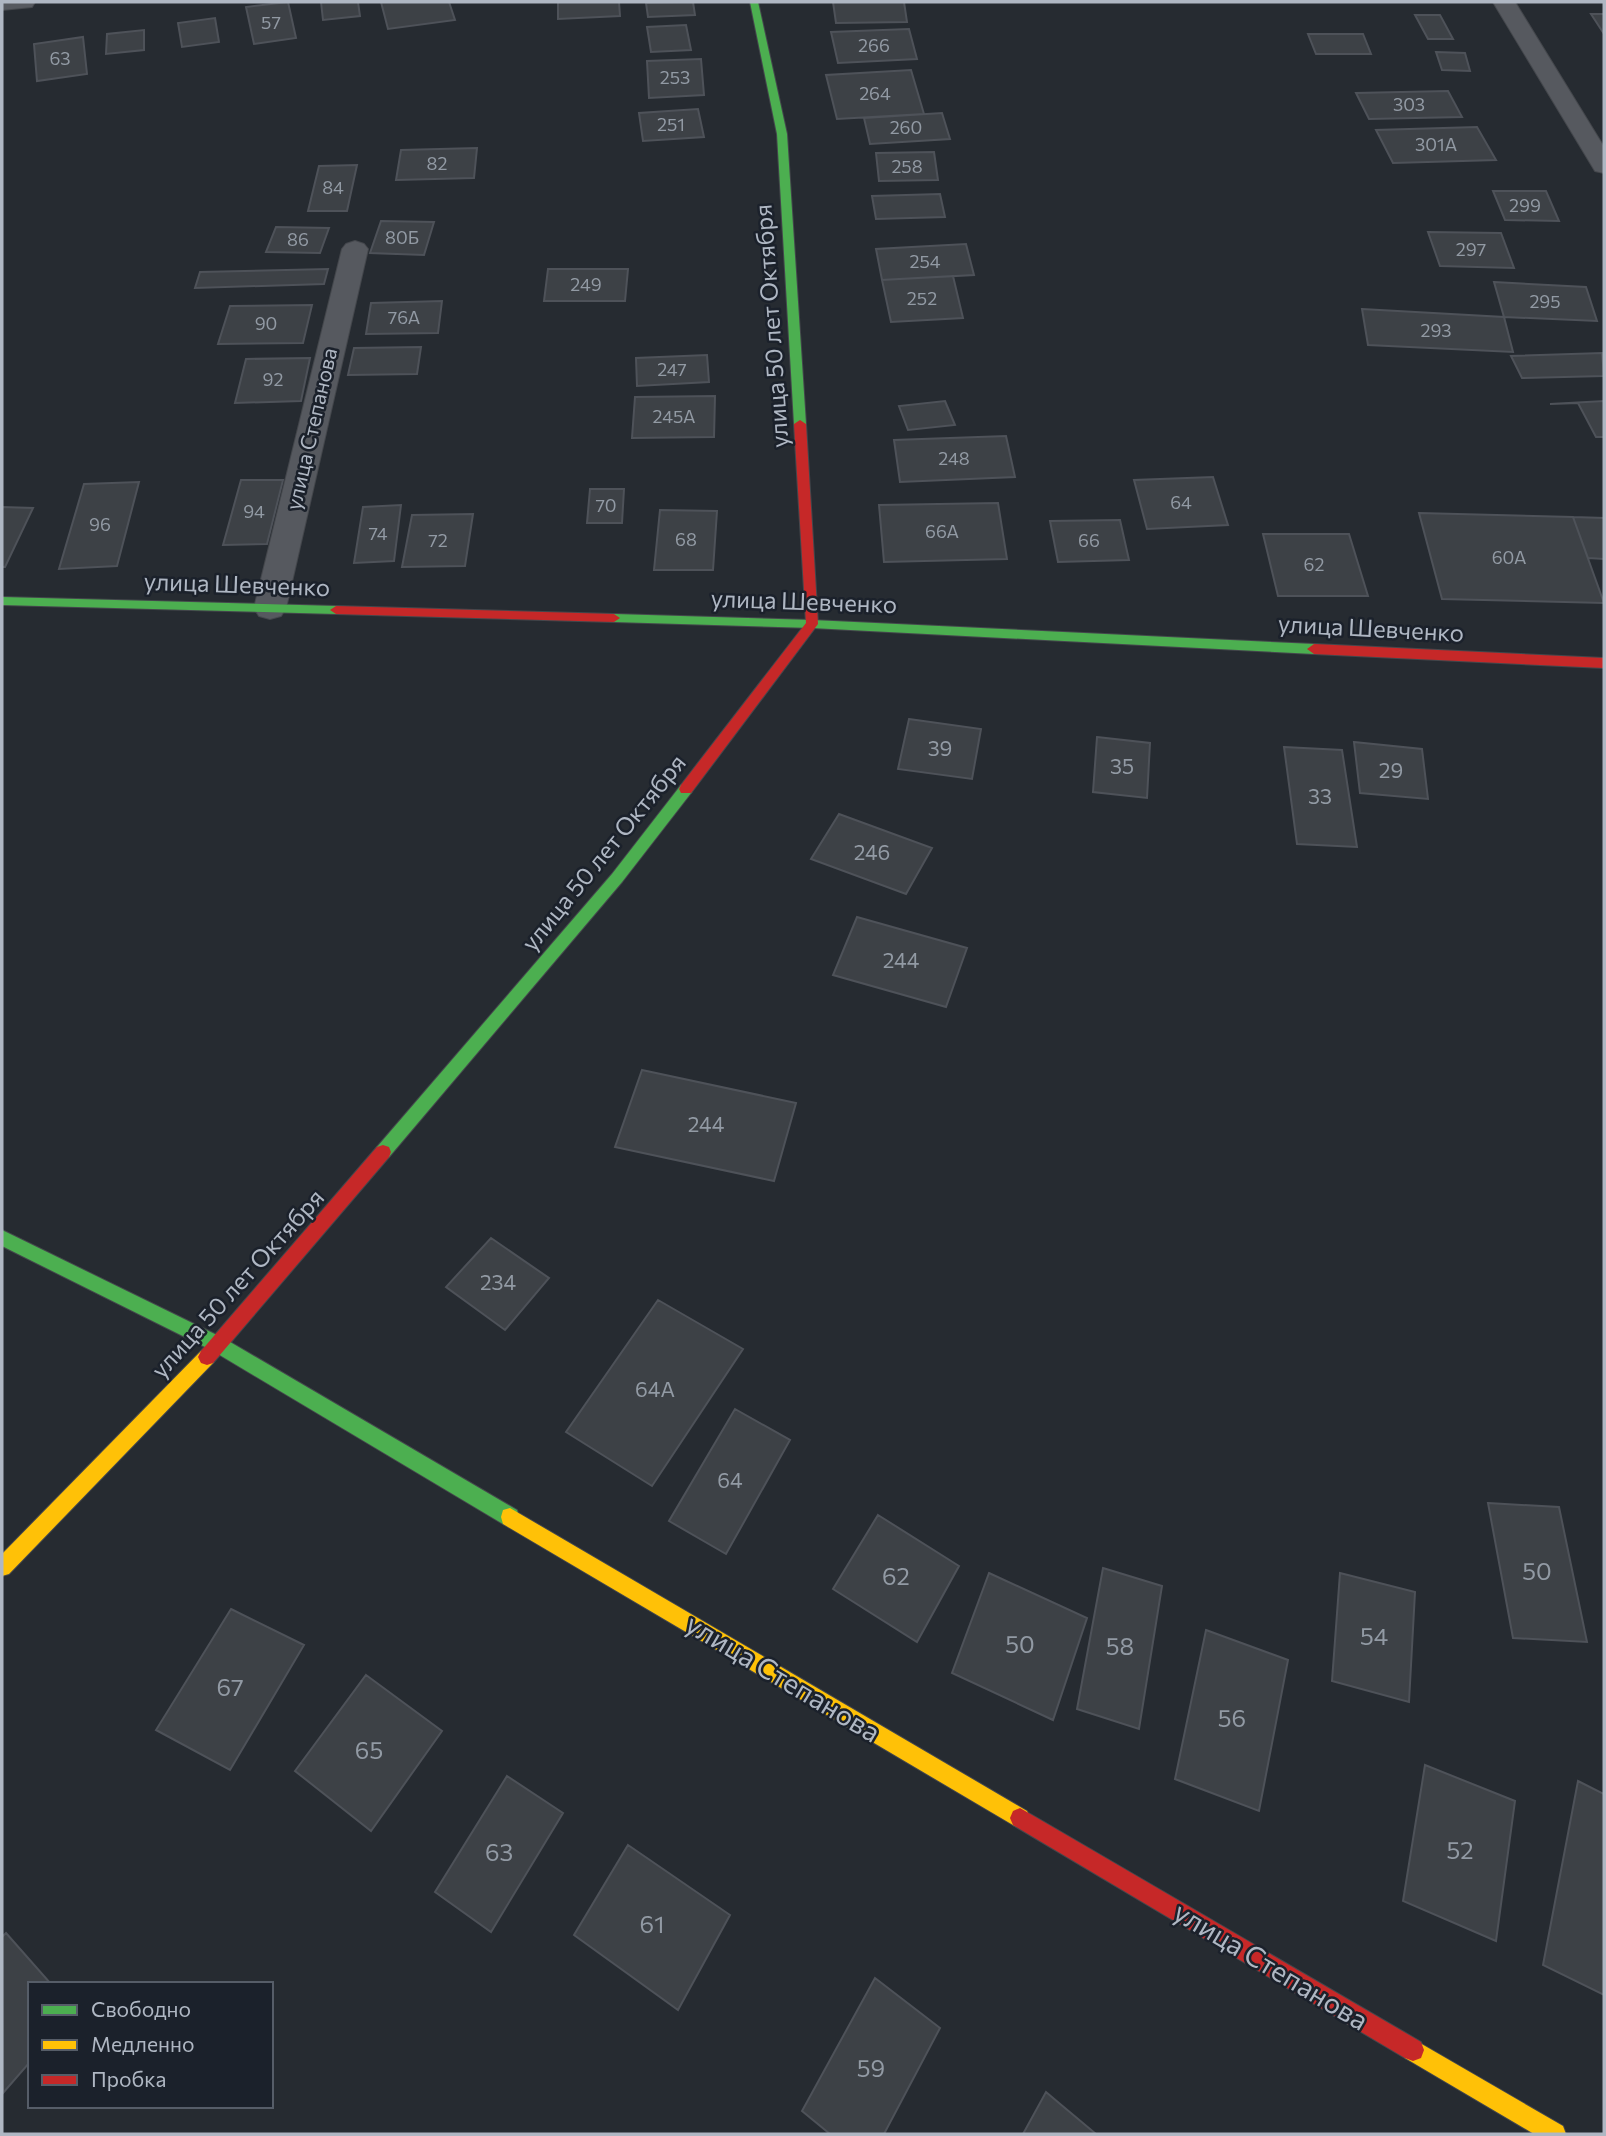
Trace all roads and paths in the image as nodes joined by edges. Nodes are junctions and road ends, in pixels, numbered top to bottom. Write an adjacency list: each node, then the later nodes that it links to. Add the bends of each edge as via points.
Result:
1 (24, 2): 4 (street)
2 (754, 2): 9 (street, улица 50 лет Октября, via 782,135)
3 (1504, 2): 5 (street)
4 (2, 4)
5 (1604, 166)
6 (355, 249): 8 (street, улица Степанова)
7 (2, 601): 8 (street, улица Шевченко)
8 (270, 608): 9 (street, улица Шевченко)
9 (812, 624): 10 (street, улица Шевченко); 12 (street, улица 50 лет Октября, via 617,877)
10 (1604, 663)
11 (2, 1238): 12 (street, улица Степанова)
12 (219, 1345): 13 (street, улица 50 лет Октября); 14 (street, улица Степанова)
13 (2, 1567)
14 (1556, 2134)

